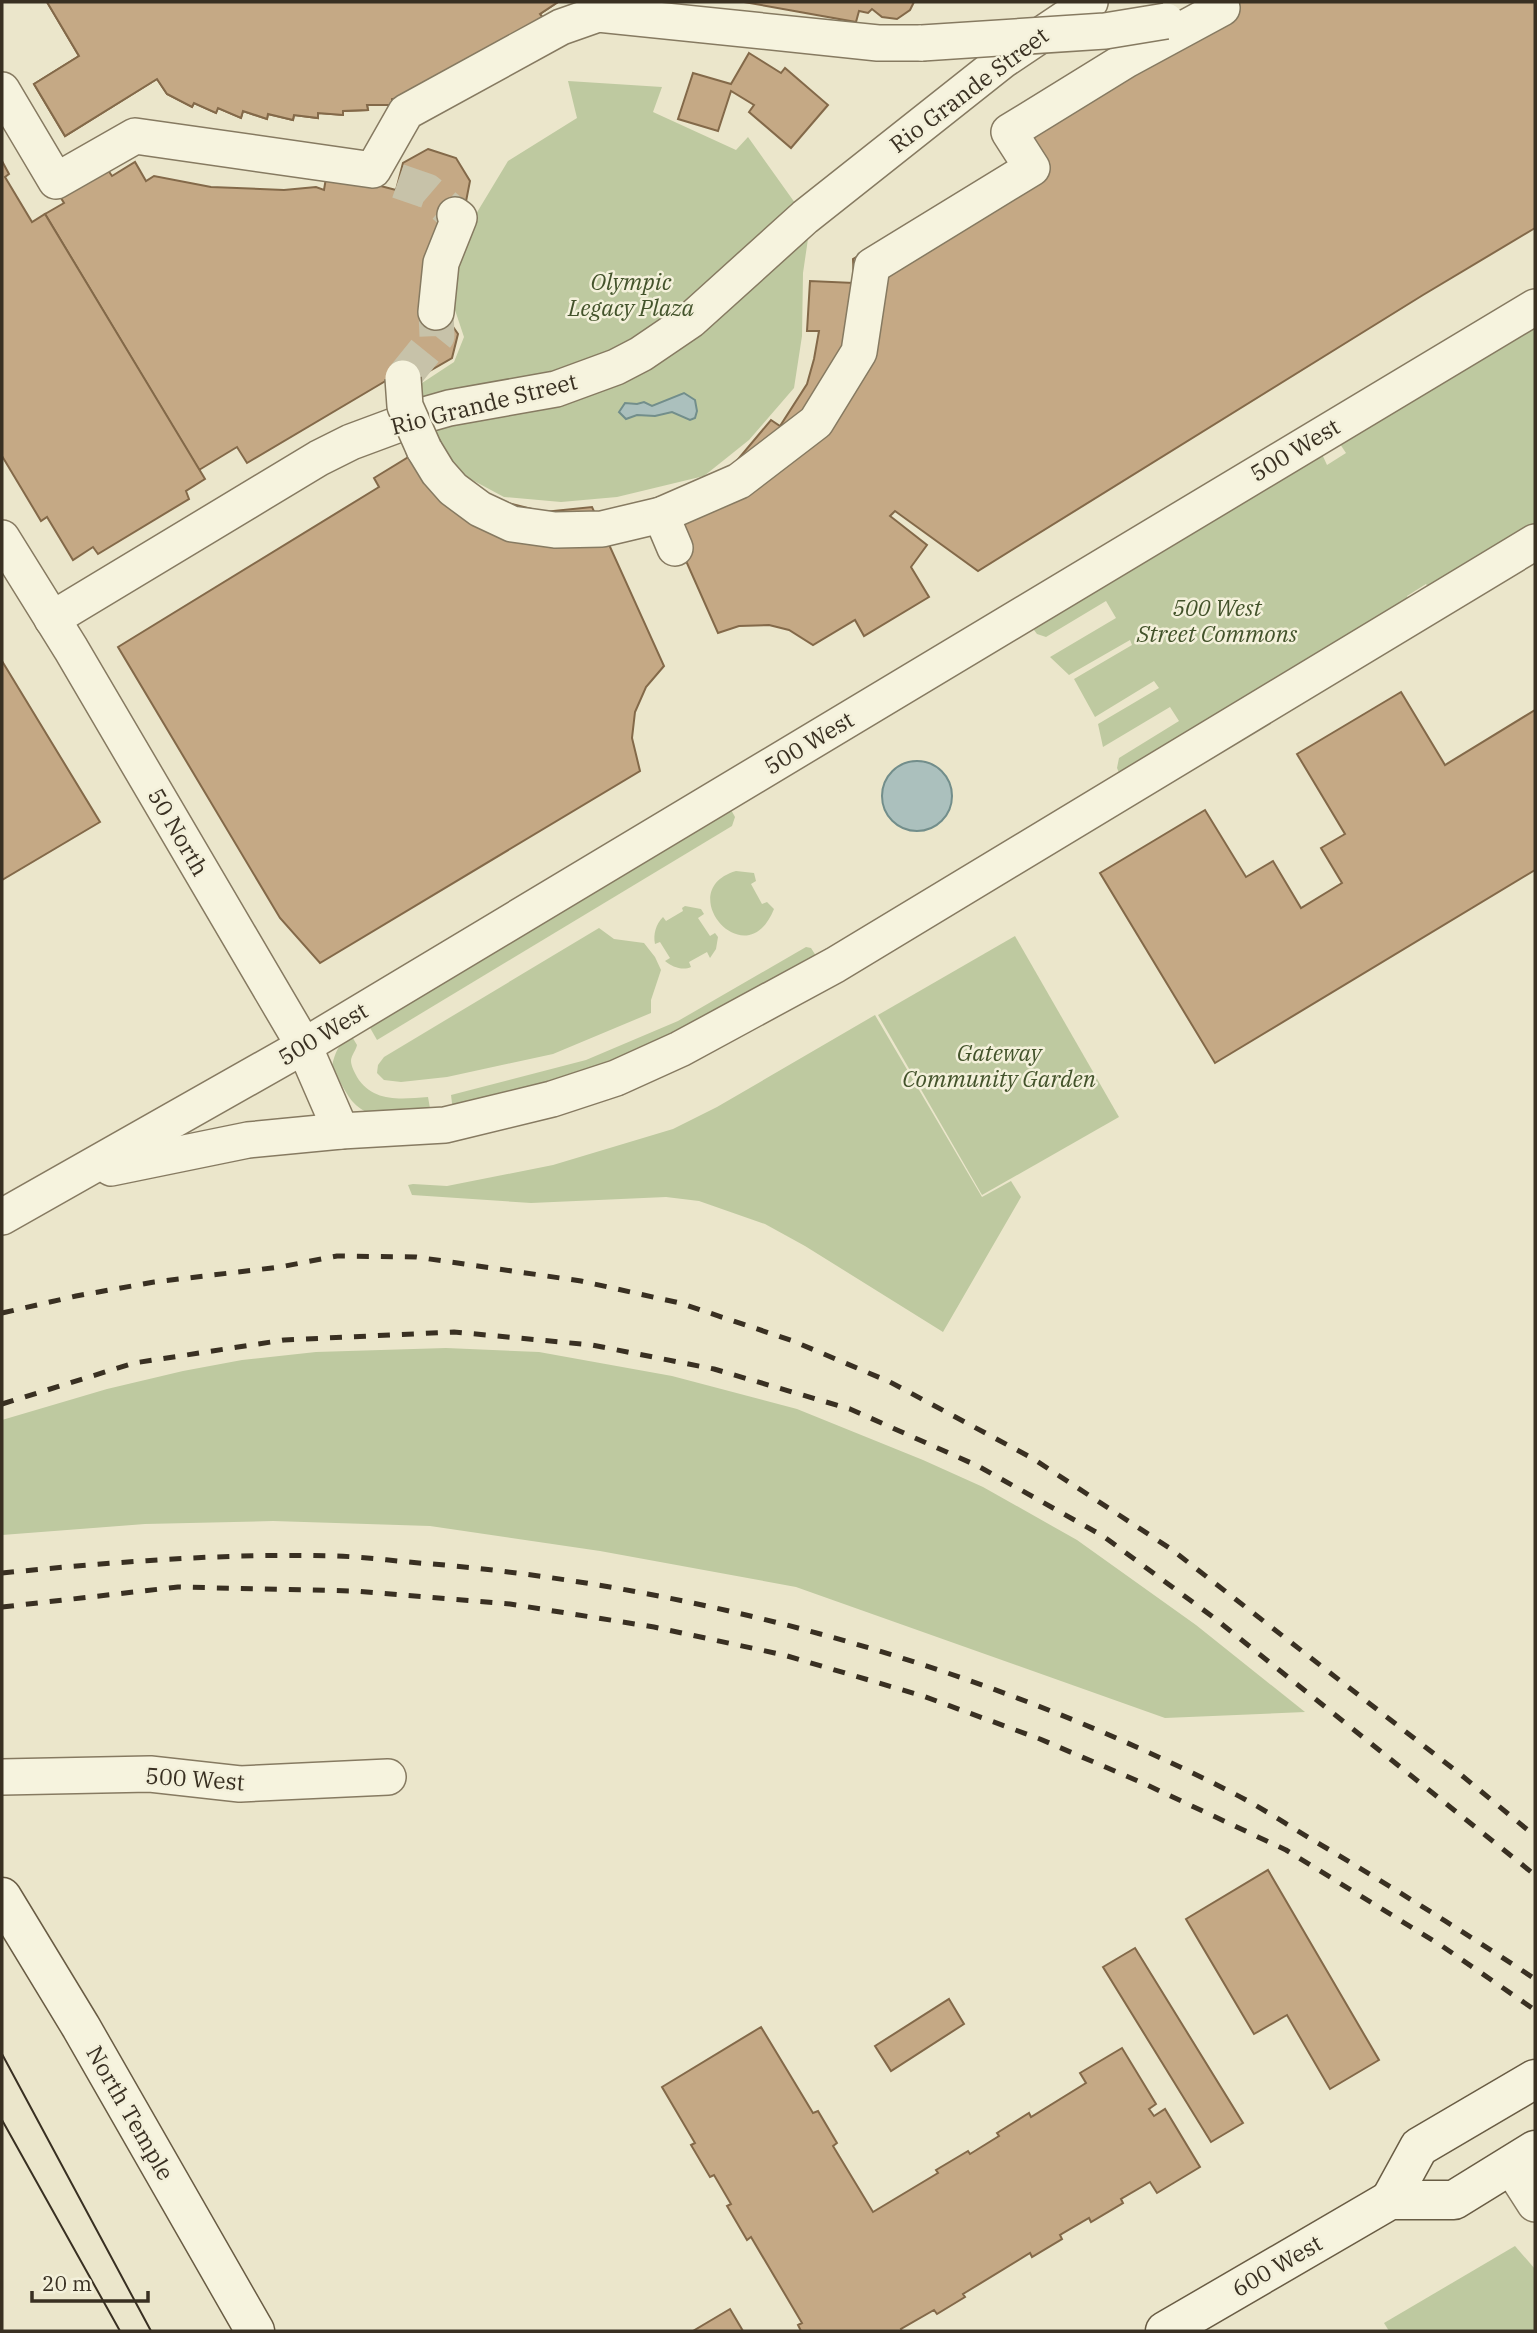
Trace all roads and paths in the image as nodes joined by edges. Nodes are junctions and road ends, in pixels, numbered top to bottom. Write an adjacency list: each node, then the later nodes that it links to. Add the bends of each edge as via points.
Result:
1 (1090, 2): 13 (street, Rio Grande Street, via 980,77 806,218 691,320 641,354 556,389 449,408 351,442)
2 (1235, 5): 3 (street, bridge, via 1105,31 922,43 878,43); 9 (street, via 1126,60 1009,132 1032,168 872,266 859,352 816,422 739,481)
3 (623, 8): 4 (street, via 562,27 406,111 385,175 135,136 56,181)
4 (2, 90)
5 (455, 215): 7 (street, via 460,218 441,263)
6 (1535, 307): 14 (street, 500 West)
7 (436, 312)
8 (403, 378): 9 (street, bridge, via 405,406 424,449 453,489 480,509 512,524 555,530 603,529)
9 (655, 516): 12 (street)
10 (2, 538): 13 (street, 50 North)
11 (1535, 542): 15 (street, 500 West, via 835,965 680,1049 616,1078 552,1099 445,1125)
12 (675, 548)
13 (52, 619): 14 (street, 50 North)
14 (304, 1046): 15 (street, 50 North); 16 (street, 500 West)
15 (341, 1131): 16 (street, 500 West, via 248,1140)
16 (80, 1174): 17 (street, 500 West)
17 (2, 1217)
18 (2, 1777): 19 (street, 500 West, via 149,1774 240,1784)
19 (388, 1777)
20 (2, 1897): 25 (street, North Temple)
21 (1535, 2079): 23 (street, via 1419,2147)
22 (1522, 2158): 23 (street, via 1454,2200); 24 (street)
23 (1390, 2200): 26 (street, 600 West)
24 (1535, 2204)
25 (255, 2331)
26 (1165, 2331)

